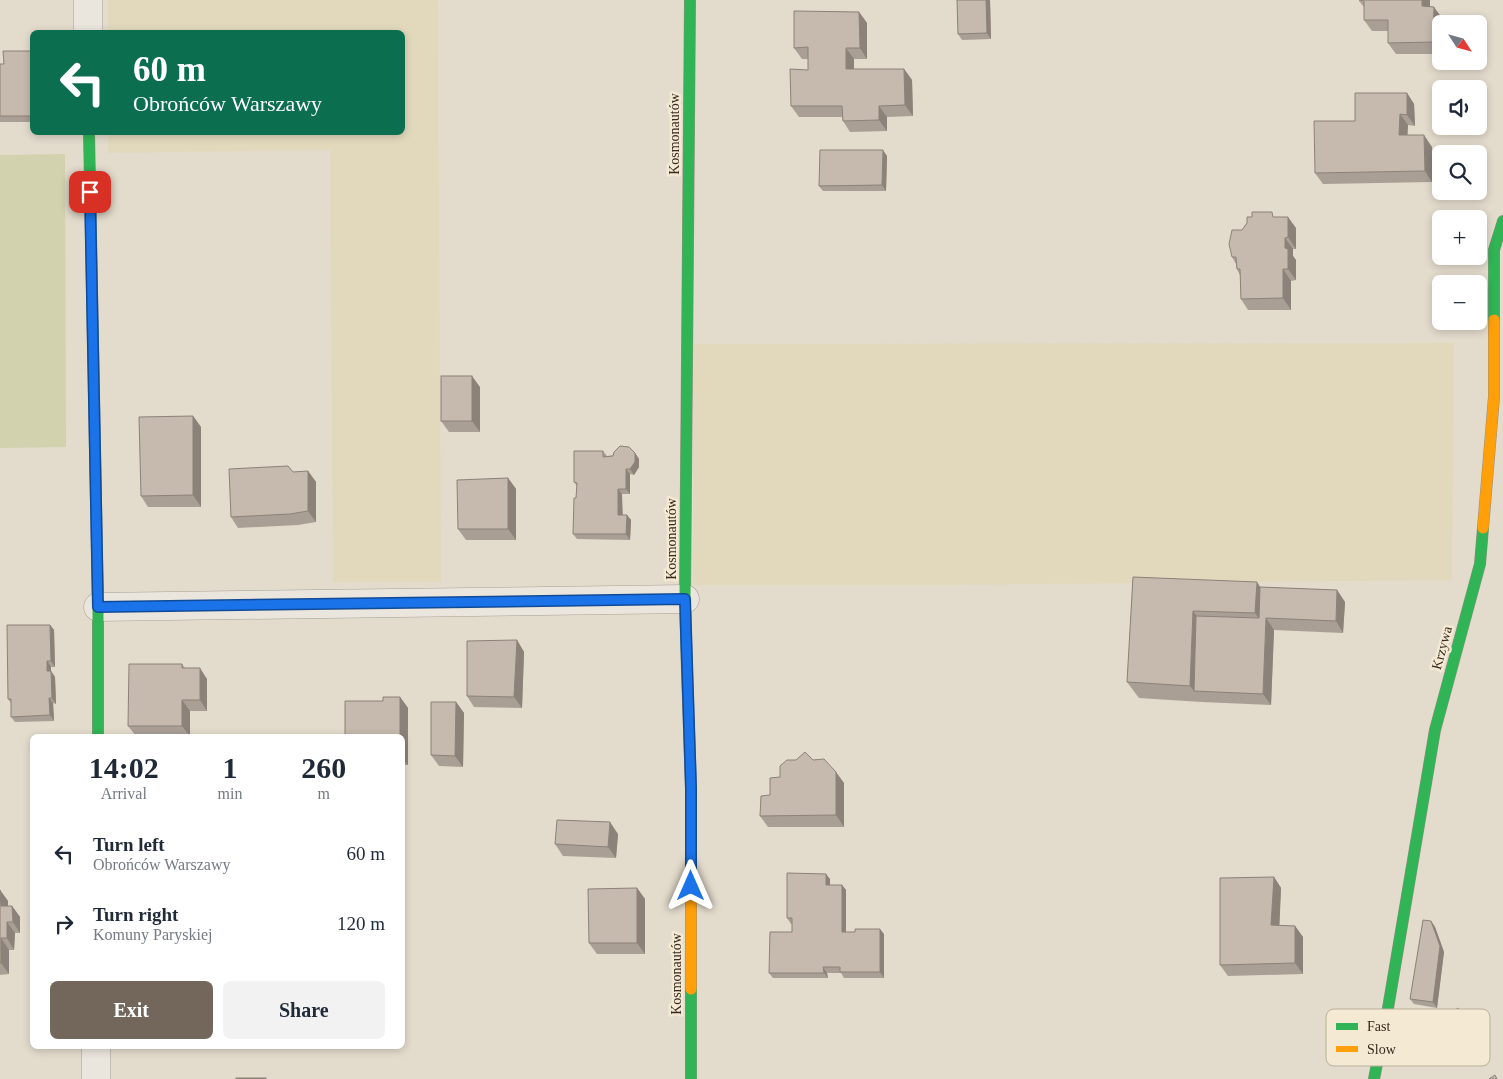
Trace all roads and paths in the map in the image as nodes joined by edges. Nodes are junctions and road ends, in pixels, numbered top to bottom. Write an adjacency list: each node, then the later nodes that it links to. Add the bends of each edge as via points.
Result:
1 (88, 0): 3 (street)
2 (690, 0): 6 (street, Kosmonautów)
3 (88, 30)
4 (89, 135): 7 (street)
5 (1503, 222): 9 (street, Krzywa, via 1494,250 1494,397 1480,564 1435,730)
6 (685, 599): 7 (street); 13 (street, Kosmonautów, via 691,788)
7 (98, 607): 8 (street)
8 (98, 734)
9 (1388, 1009)
10 (96, 1049): 12 (street)
11 (1377, 1066): 14 (street, Krzywa)
12 (96, 1079)
13 (691, 1079)
14 (1374, 1079)

